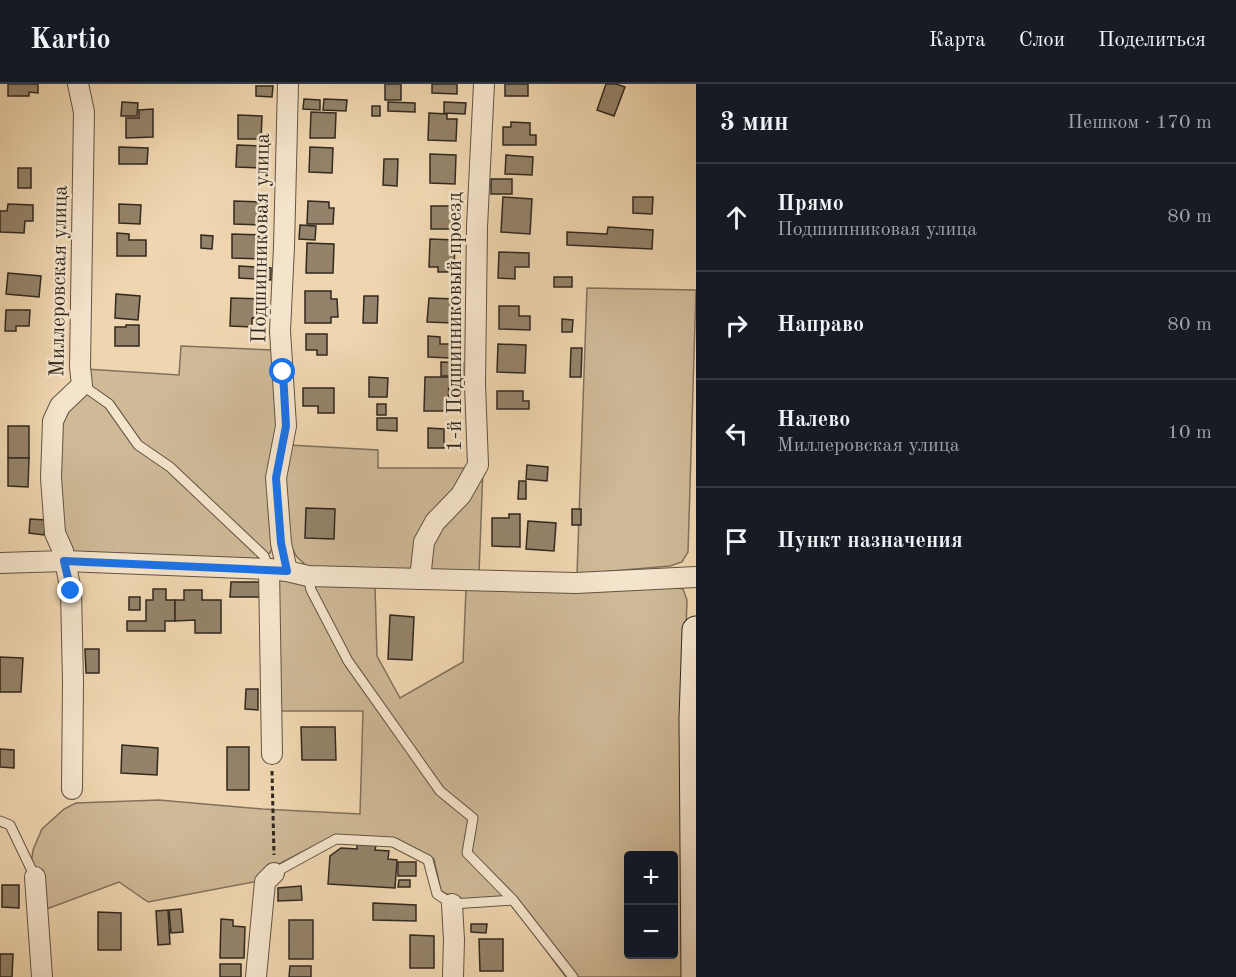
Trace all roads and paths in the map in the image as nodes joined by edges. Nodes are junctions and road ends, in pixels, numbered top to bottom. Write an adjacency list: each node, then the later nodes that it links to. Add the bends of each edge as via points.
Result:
1 (78, 84): 4 (street, Миллеровская улица, via 84,112)
2 (288, 84): 7 (street, Подшипниковая улица, via 280,331 286,426 276,478 281,543)
3 (483, 84): 10 (street, 1-й Подшипниковый проезд, via 477,226 478,465 461,495 435,522 424,542)
4 (82, 385): 5 (street, Миллеровская улица, via 60,406 53,421 51,489 55,532); 7 (lane, via 110,404 138,445 170,467)
5 (64, 561): 6 (street); 7 (street); 13 (street, Миллеровская улица, via 71,591)
6 (0, 563)
7 (278, 570): 8 (street); 12 (street, Подшипниковая улица)
8 (308, 576): 10 (street); 18 (lane, via 311,590 348,661 440,790 473,818 467,853)
9 (696, 577): 10 (street, via 576,583)
10 (420, 579)
11 (696, 630): 24 (street)
12 (272, 754): 15 (path)
13 (72, 789)
14 (0, 821): 17 (lane, via 10,825)
15 (273, 847)
16 (274, 873): 19 (lane, via 336,839 393,842 428,860 437,894); 21 (street, via 265,882)
17 (35, 877): 20 (street)
18 (513, 900): 19 (lane); 23 (lane)
19 (452, 904): 22 (street)
20 (42, 977)
21 (256, 977)
22 (453, 977)
23 (573, 977)
24 (695, 977)

